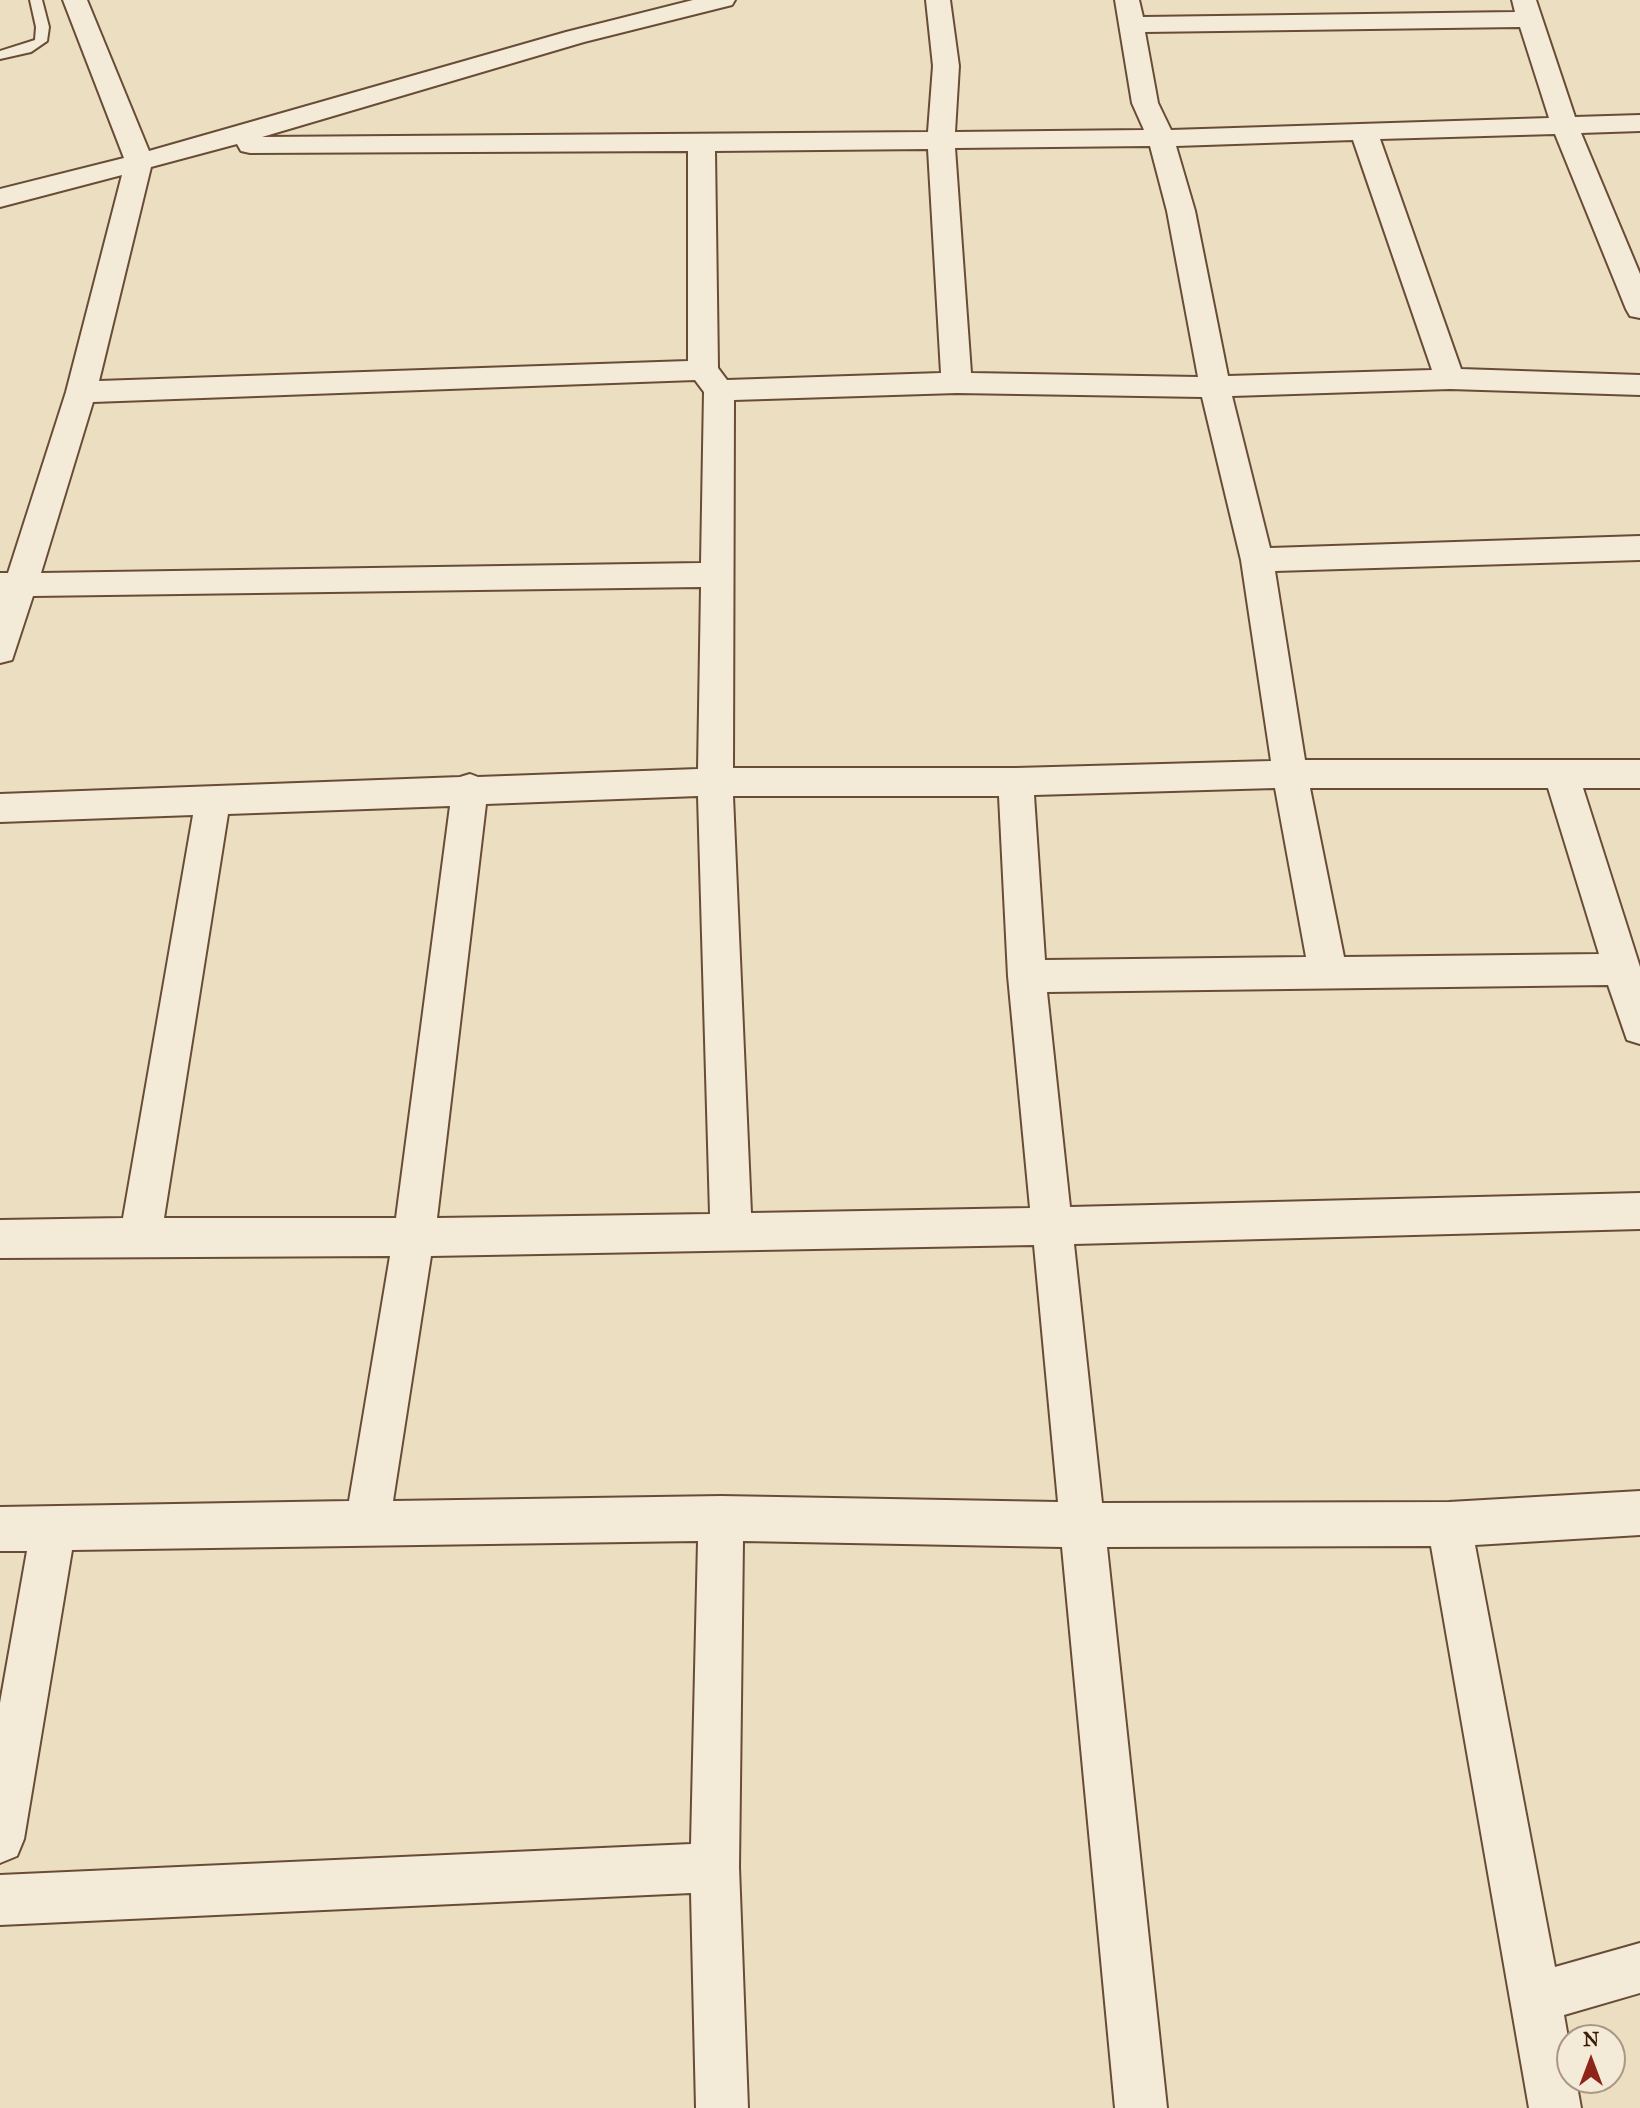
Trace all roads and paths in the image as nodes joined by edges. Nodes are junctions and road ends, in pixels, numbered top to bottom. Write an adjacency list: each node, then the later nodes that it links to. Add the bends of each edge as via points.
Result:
1 (36, 0): 8 (lane, via 44,40 39,46)
2 (75, 0): 16 (street)
3 (723, 0): 15 (street, via 575,37)
4 (938, 0): 13 (street, via 946,66)
5 (1527, 9): 6 (street); 10 (street)
6 (1344, 11): 7 (street)
7 (1129, 13): 12 (street, via 1144,103)
8 (0, 55)
9 (1640, 122): 10 (street)
10 (1564, 124): 11 (street); 18 (street)
11 (1364, 132): 12 (street); 19 (street)
12 (1161, 138): 13 (street); 23 (street, via 1181,211)
13 (941, 140): 14 (street); 21 (street)
14 (701, 143): 15 (street); 20 (street)
15 (205, 145): 16 (street)
16 (139, 161): 17 (street); 24 (street)
17 (0, 198)
18 (1640, 309)
19 (1450, 379): 22 (street); 23 (street)
20 (711, 380): 21 (street); 24 (street); 27 (street)
21 (957, 383): 23 (street)
22 (1640, 385)
23 (1215, 387): 26 (street)
24 (80, 392): 28 (street)
25 (1640, 548): 26 (street)
26 (1257, 560): 30 (street)
27 (716, 575): 28 (street); 33 (street)
28 (10, 585): 29 (street)
29 (0, 651)
30 (1290, 774): 32 (street); 34 (street); 39 (street)
31 (1640, 774): 32 (street)
32 (1562, 775): 38 (street)
33 (715, 782): 34 (street); 35 (street); 44 (street)
34 (1016, 782): 40 (street)
35 (470, 789): 36 (street); 46 (street)
36 (213, 799): 37 (street); 45 (street)
37 (0, 808)
38 (1622, 969): 39 (street); 41 (street)
39 (1328, 973): 40 (street)
40 (1027, 976): 43 (street)
41 (1640, 1028)
42 (1640, 1211): 43 (street)
43 (1052, 1227): 44 (street); 52 (street)
44 (731, 1232): 46 (street)
45 (141, 1234): 46 (street); 47 (street)
46 (414, 1237): 50 (street)
47 (0, 1238)
48 (1640, 1513): 51 (street)
49 (721, 1518): 50 (street); 52 (street); 56 (street)
50 (367, 1524): 54 (street)
51 (1449, 1524): 52 (street); 59 (street)
52 (1085, 1525): 61 (street)
53 (0, 1529): 54 (street)
54 (52, 1530): 55 (street)
55 (0, 1839)
56 (715, 1867): 57 (street); 60 (street)
57 (0, 1900)
58 (1640, 1968): 59 (street)
59 (1534, 1998): 62 (street)
60 (722, 2108)
61 (1141, 2108)
62 (1555, 2108)

